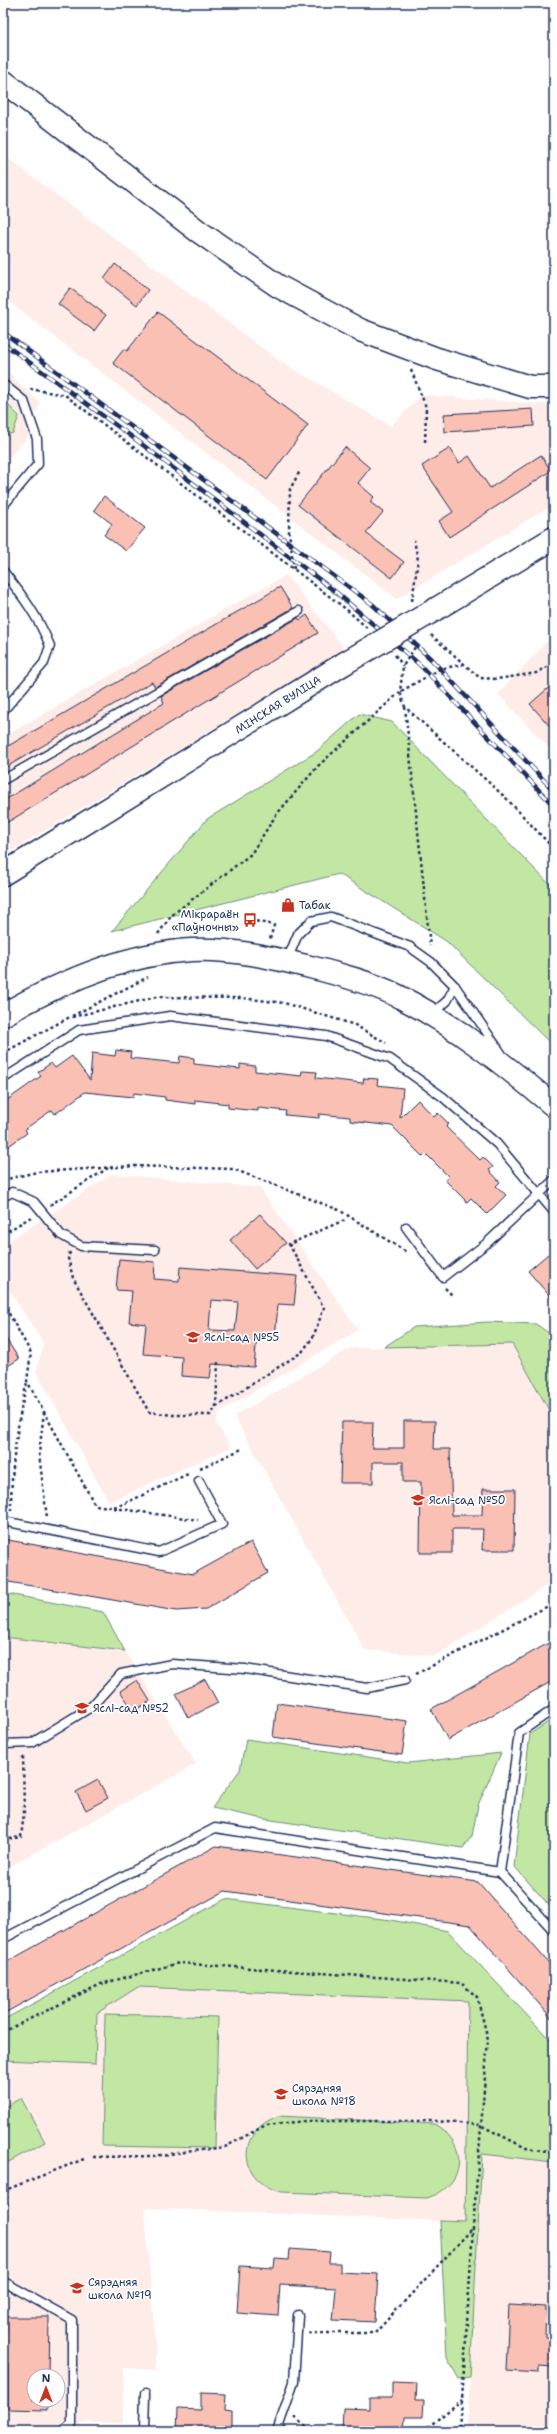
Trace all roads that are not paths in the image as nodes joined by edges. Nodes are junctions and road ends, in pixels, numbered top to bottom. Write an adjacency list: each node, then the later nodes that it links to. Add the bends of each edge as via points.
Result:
1 (3, 81): 3 (main road, via 198,231 278,286 360,330 401,346 530,387)
2 (4, 384): 4 (lane, via 24,401 37,439 38,464)
3 (554, 387)
4 (3, 506)
5 (554, 538): 10 (main road, МІНСКАЯ ВУЛІЦА, bridge, via 422,607 345,663)
6 (3, 571): 8 (lane, via 24,597 44,629 50,646 44,663)
7 (299, 611): 9 (lane)
8 (3, 711)
9 (3, 780)
10 (3, 874)
11 (287, 961): 12 (lane, via 298,934 311,922 331,917 410,947 431,962); 13 (main road, via 355,979 397,995); 14 (main road, via 240,953 192,950 142,957 94,971 44,991)
12 (455, 986): 13 (lane, via 447,1001); 15 (lane)
13 (431, 1014): 15 (main road)
14 (3, 1015)
15 (512, 1071): 17 (main road)
16 (3, 1079): 19 (lane, via 79,1030 170,1016 326,1036 390,1059 443,1097 497,1144)
17 (554, 1106)
18 (554, 1180): 19 (lane)
19 (538, 1196): 21 (lane); 22 (lane, via 487,1243 443,1277)
20 (3, 1197): 23 (lane, via 12,1192 34,1202 61,1235 81,1246)
21 (554, 1212)
22 (406, 1227)
23 (154, 1250)
24 (199, 1481): 25 (lane, via 222,1524 160,1552)
25 (7, 1522)
26 (405, 1680): 28 (lane, via 367,1688 244,1669 172,1664 121,1674 91,1707 32,1743)
27 (554, 1709): 29 (lane, via 519,1733)
28 (3, 1744)
29 (500, 1872): 30 (lane); 31 (lane, via 215,1828)
30 (554, 1931)
31 (3, 1939)
32 (6, 2283): 35 (lane, via 72,2320 72,2424)
33 (298, 2315): 37 (lane, via 294,2382)
34 (145, 2393): 36 (lane)
35 (63, 2431)
36 (144, 2431)
37 (277, 2431)

